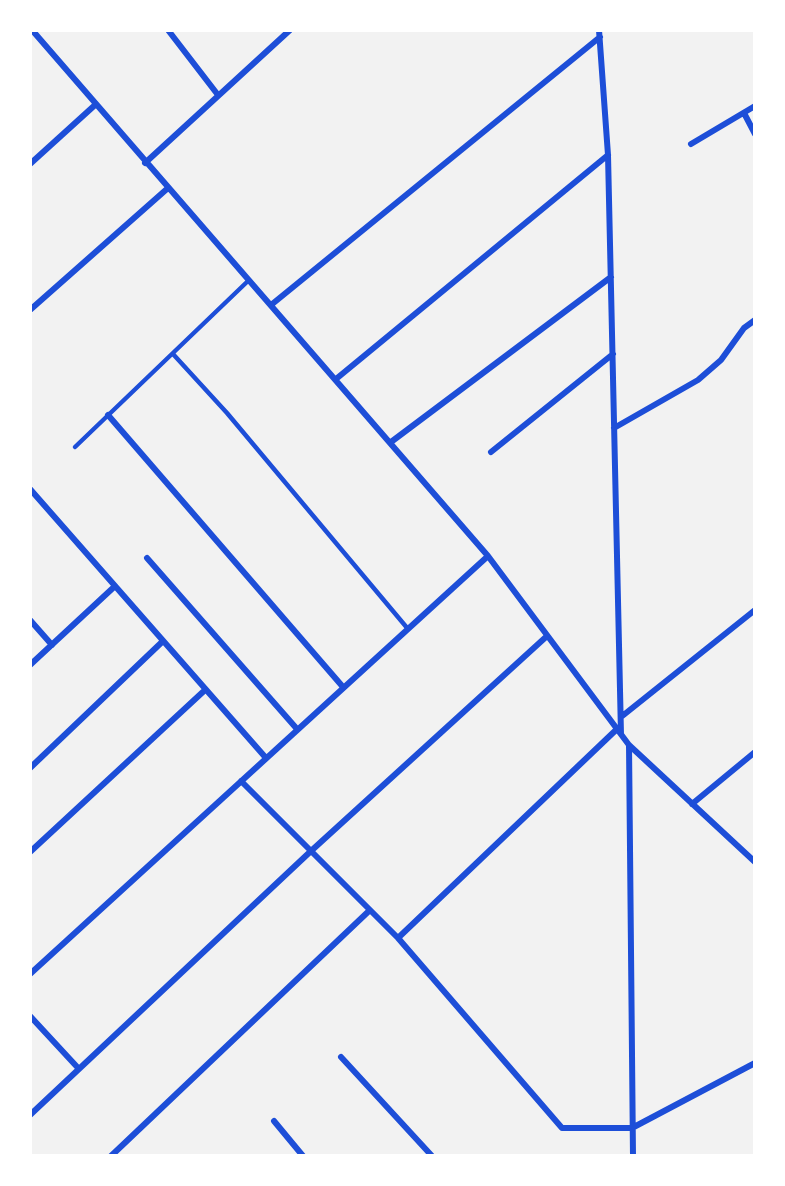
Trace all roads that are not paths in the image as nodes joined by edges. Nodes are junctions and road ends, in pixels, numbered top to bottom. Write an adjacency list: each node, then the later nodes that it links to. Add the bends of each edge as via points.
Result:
1 (32, 30): 6 (street)
2 (168, 30): 5 (street)
3 (290, 30): 5 (street)
4 (600, 33): 11 (street); 17 (street)
5 (218, 95): 12 (street)
6 (95, 105): 12 (street); 13 (street)
7 (755, 106): 8 (street)
8 (744, 113): 9 (street); 10 (street)
9 (755, 134)
10 (691, 144)
11 (608, 155): 15 (street); 22 (street)
12 (146, 163): 14 (street)
13 (30, 164)
14 (168, 188): 16 (street); 18 (street)
15 (611, 277): 21 (street); 25 (street)
16 (249, 280): 17 (street); 20 (lane)
17 (271, 305): 22 (street)
18 (30, 310)
19 (755, 320): 24 (street, via 698,380)
20 (173, 354): 23 (lane); 34 (lane)
21 (613, 354): 24 (street); 27 (street)
22 (336, 379): 25 (street)
23 (108, 415): 26 (lane); 39 (street)
24 (614, 428): 41 (street)
25 (391, 442): 29 (street)
26 (75, 447)
27 (491, 452)
28 (30, 489): 31 (street)
29 (488, 556): 34 (street); 35 (street)
30 (147, 558): 42 (street)
31 (114, 587): 36 (street); 37 (street)
32 (755, 610): 41 (street)
33 (30, 620): 37 (street)
34 (408, 629): 39 (street)
35 (547, 636): 43 (street); 50 (street)
36 (162, 642): 40 (street); 47 (street)
37 (52, 645): 38 (street)
38 (30, 665)
39 (343, 687): 42 (street)
40 (205, 690): 46 (street); 51 (street)
41 (621, 717): 43 (street)
42 (297, 729): 46 (street)
43 (619, 732): 44 (street); 54 (street)
44 (628, 744): 49 (street); 62 (street)
45 (755, 752): 49 (street)
46 (266, 758): 48 (street)
47 (30, 768)
48 (241, 781): 50 (street); 55 (street)
49 (692, 804): 52 (street)
50 (311, 851): 53 (street); 59 (street)
51 (30, 852)
52 (755, 861)
53 (370, 910): 54 (street); 63 (street)
54 (398, 938): 62 (street, via 562,1128)
55 (30, 974)
56 (30, 1016): 59 (street)
57 (341, 1057): 65 (street)
58 (755, 1064): 62 (street)
59 (79, 1069): 60 (street)
60 (30, 1115)
61 (274, 1120): 64 (street)
62 (632, 1128): 66 (street)
63 (111, 1156)
64 (303, 1156)
65 (432, 1156)
66 (633, 1156)

